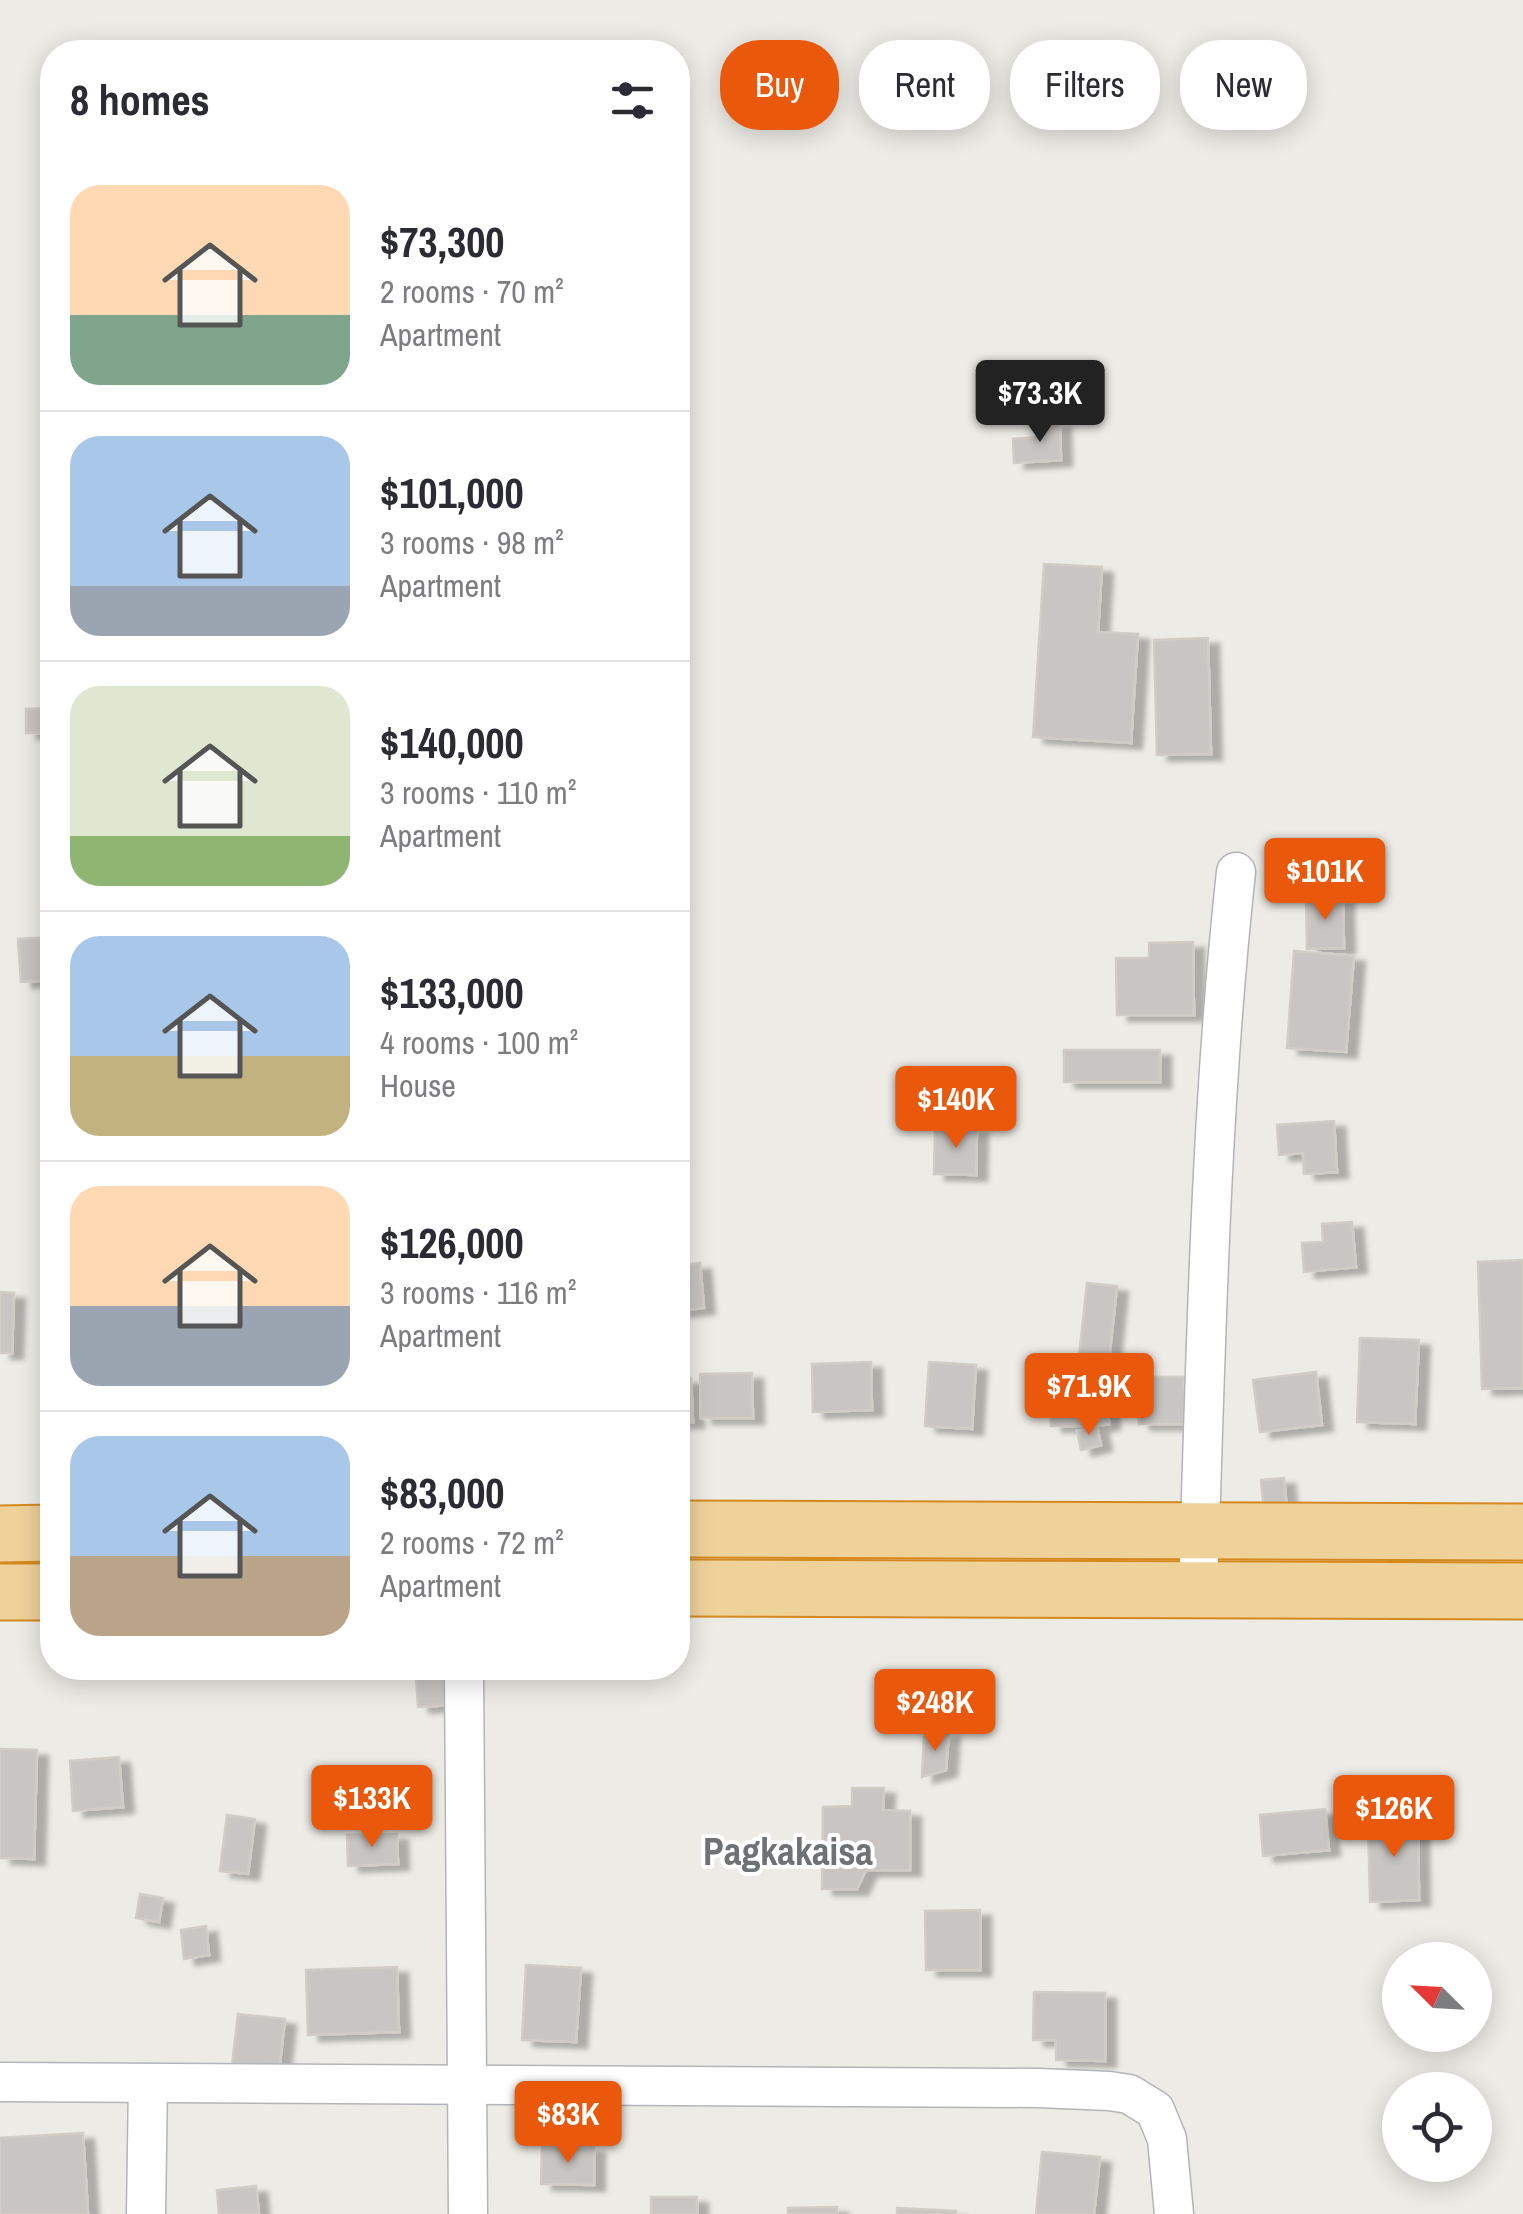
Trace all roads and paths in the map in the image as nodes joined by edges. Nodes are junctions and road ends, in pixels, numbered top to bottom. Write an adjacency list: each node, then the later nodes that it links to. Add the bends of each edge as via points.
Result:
1 (1236, 872): 5 (street, via 1214,1135)
2 (690, 1529): 5 (highway)
3 (1523, 1532): 5 (highway)
4 (40, 1533): 6 (highway)
5 (1200, 1533): 9 (street)
6 (0, 1534)
7 (690, 1588): 9 (highway)
8 (1523, 1590): 9 (highway)
9 (1198, 1591)
10 (0, 1592): 11 (highway)
11 (40, 1592)
12 (464, 1680): 15 (street)
13 (0, 2082): 14 (street)
14 (148, 2083): 15 (street); 16 (street)
15 (468, 2085): 17 (street); 18 (street, via 1129,2094 1155,2110 1167,2139)
16 (146, 2214)
17 (468, 2214)
18 (1174, 2214)

